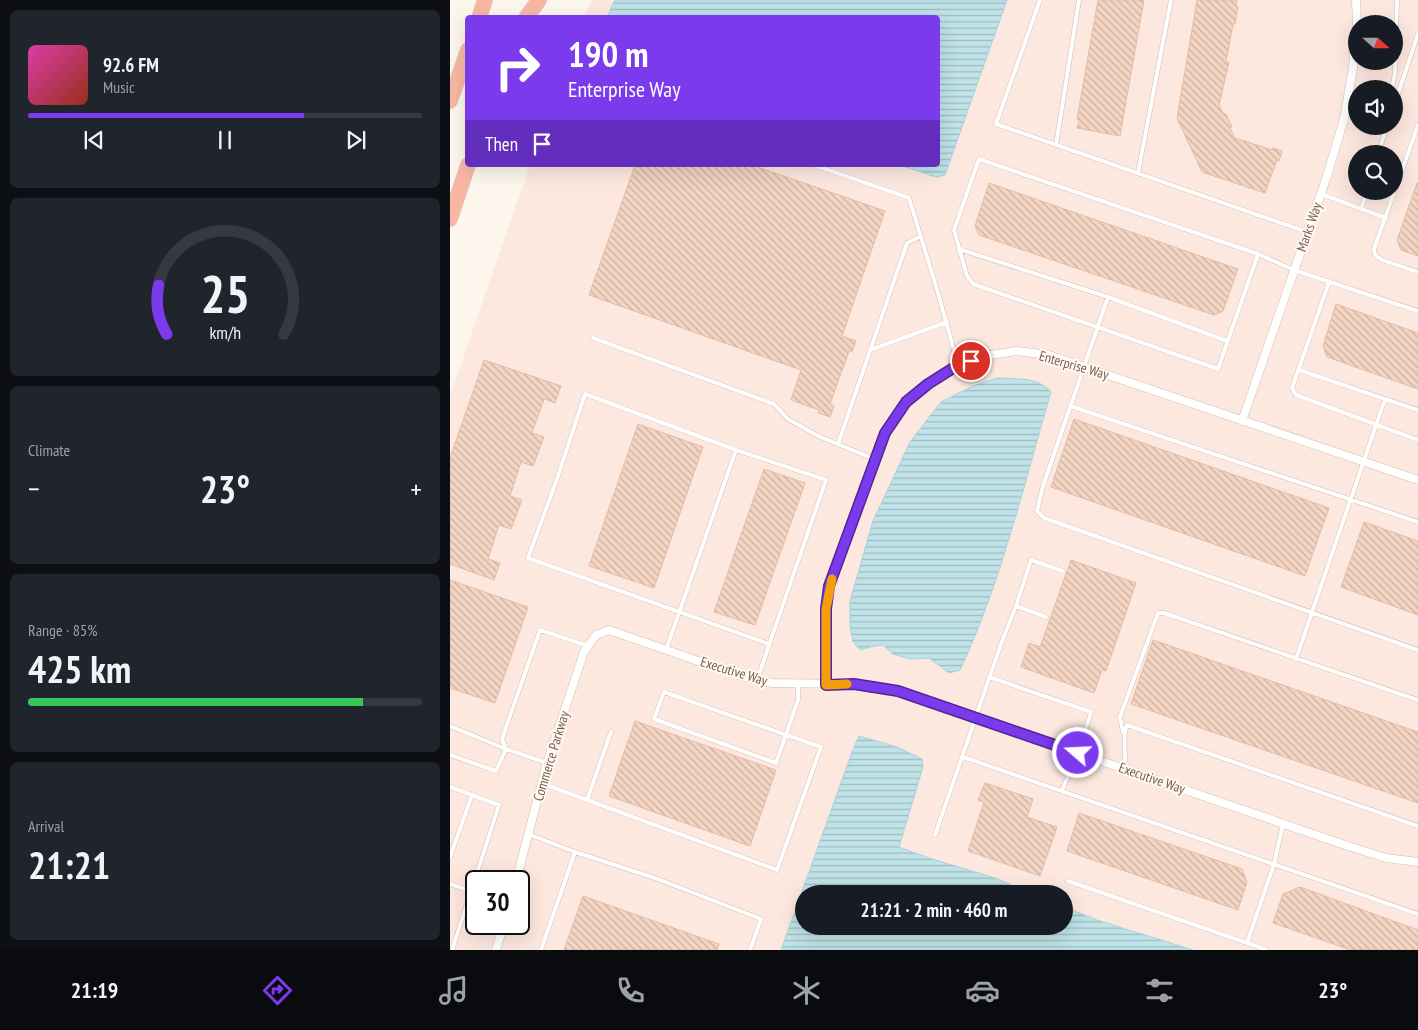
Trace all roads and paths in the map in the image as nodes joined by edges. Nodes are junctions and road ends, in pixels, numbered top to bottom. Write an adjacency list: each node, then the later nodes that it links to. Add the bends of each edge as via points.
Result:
1 (485, 0): 9 (highway)
2 (525, 0): 10 (highway)
3 (539, 0): 11 (highway)
4 (1040, 0): 20 (lane, via 996,124)
5 (1079, 0): 20 (lane)
6 (1171, 0): 23 (lane)
7 (1356, 0): 12 (street)
8 (1397, 0): 16 (lane)
9 (480, 15)
10 (520, 15)
11 (528, 15)
12 (1357, 15)
13 (1418, 34): 17 (lane)
14 (465, 58): 18 (highway)
15 (1354, 70): 24 (street, Marks Way, via 1344,119)
16 (1394, 80)
17 (1403, 80)
18 (450, 101)
19 (1418, 125): 28 (lane)
20 (1056, 145): 23 (lane)
21 (467, 167): 27 (highway)
22 (820, 167): 30 (lane, via 909,198)
23 (1138, 173): 29 (lane)
24 (1321, 194): 26 (lane); 29 (street, Marks Way)
25 (1364, 200): 26 (lane)
26 (1361, 209): 28 (lane)
27 (450, 218)
28 (1386, 218): 34 (lane, via 1374,250 1375,256)
29 (1307, 232): 33 (street, Marks Way)
30 (921, 236): 38 (lane); 42 (lane, via 907,243)
31 (959, 249): 32 (lane, via 954,230 979,159); 36 (lane); 39 (lane, via 967,276 973,284)
32 (1258, 254): 33 (lane); 41 (lane)
33 (1294, 270): 35 (lane); 49 (street, Marks Way)
34 (1418, 272)
35 (1329, 282): 37 (lane); 45 (lane)
36 (1108, 297): 39 (lane); 41 (lane)
37 (1418, 311)
38 (947, 322): 42 (lane); 43 (lane)
39 (1098, 326): 41 (lane, via 1218,369); 44 (lane)
40 (593, 338): 52 (lane, via 774,404 788,419)
41 (1227, 342)
42 (870, 350): 52 (lane)
43 (958, 365): 44 (street, Enterprise Way, via 984,356 1017,351 1049,355); 54 (street, Enterprise Way, via 906,402 885,433)
44 (1084, 366): 47 (lane); 49 (street, Enterprise Way)
45 (1299, 370): 46 (lane); 50 (lane, via 1292,388 1296,395)
46 (1385, 399): 48 (lane); 50 (lane)
47 (1070, 406): 57 (lane); 62 (lane, via 1037,511 1044,518)
48 (1418, 410)
49 (1242, 421): 55 (street, Enterprise Way)
50 (1376, 425): 51 (lane); 55 (lane)
51 (1418, 440)
52 (838, 444): 54 (lane)
53 (736, 450): 61 (lane); 61 (lane, via 585,394 528,558); 65 (lane, via 826,480)
54 (874, 459): 73 (street, Enterprise Way, via 829,586)
55 (1364, 462): 56 (street, Enterprise Way); 57 (lane)
56 (1418, 480)
57 (1351, 499): 58 (lane); 62 (lane)
58 (1418, 522)
59 (1063, 571): 60 (lane, via 1031,560)
60 (1016, 606): 63 (lane); 70 (lane)
61 (679, 612): 65 (lane); 67 (lane)
62 (1312, 612): 68 (lane); 69 (lane)
63 (1046, 617)
64 (596, 635): 66 (street, Commerce Parkway); 67 (street, Executive Way, via 609,630)
65 (769, 644): 71 (lane)
66 (588, 646): 80 (lane, via 540,630 502,739); 84 (street, Commerce Parkway)
67 (666, 650): 71 (street, Executive Way)
68 (1418, 650)
69 (1296, 659): 74 (lane); 78 (lane, via 1158,613 1120,717)
70 (990, 678): 75 (lane); 81 (lane, via 1090,712)
71 (757, 680): 72 (street, Executive Way)
72 (798, 684): 73 (street, Executive Way); 79 (lane, via 798,700)
73 (826, 685): 75 (street, Executive Way, via 854,684 898,691)
74 (1418, 700)
75 (975, 717): 81 (street, Executive Way); 83 (lane)
76 (450, 726): 80 (lane)
77 (611, 732): 90 (lane)
78 (1123, 732): 85 (lane); 92 (lane, via 1127,725)
79 (785, 735): 79 (lane, via 776,763 654,719 664,692); 90 (lane, via 821,747 777,870)
80 (506, 748): 82 (lane, via 496,771); 84 (lane)
81 (1078, 753): 85 (street, Executive Way); 88 (lane)
82 (450, 755)
83 (963, 757): 88 (lane); 94 (lane)
84 (546, 763): 86 (street, Commerce Parkway)
85 (1124, 769): 91 (street, Executive Way)
86 (541, 783): 90 (lane); 93 (street, Commerce Parkway)
87 (450, 787): 89 (lane)
88 (1062, 790): 99 (lane)
89 (472, 795): 95 (lane); 100 (lane, via 499,805)
90 (587, 800)
91 (1284, 824): 98 (street, Executive Way, via 1386,858); 99 (lane)
92 (1418, 826)
93 (528, 834): 96 (lane); 101 (street, Commerce Parkway)
94 (934, 835)
95 (452, 841): 97 (lane)
96 (575, 852): 111 (lane); 112 (lane, via 655,878 761,919)
97 (450, 857)
98 (1418, 862)
99 (1274, 864): 105 (lane); 108 (lane)
100 (480, 870)
101 (519, 870)
102 (1068, 881): 108 (lane)
103 (450, 884): 104 (lane)
104 (465, 889)
105 (1418, 914)
106 (465, 916): 109 (lane)
107 (501, 935): 110 (street)
108 (1247, 943): 113 (lane)
109 (452, 950)
110 (496, 950)
111 (541, 950)
112 (750, 950)
113 (1267, 950)

